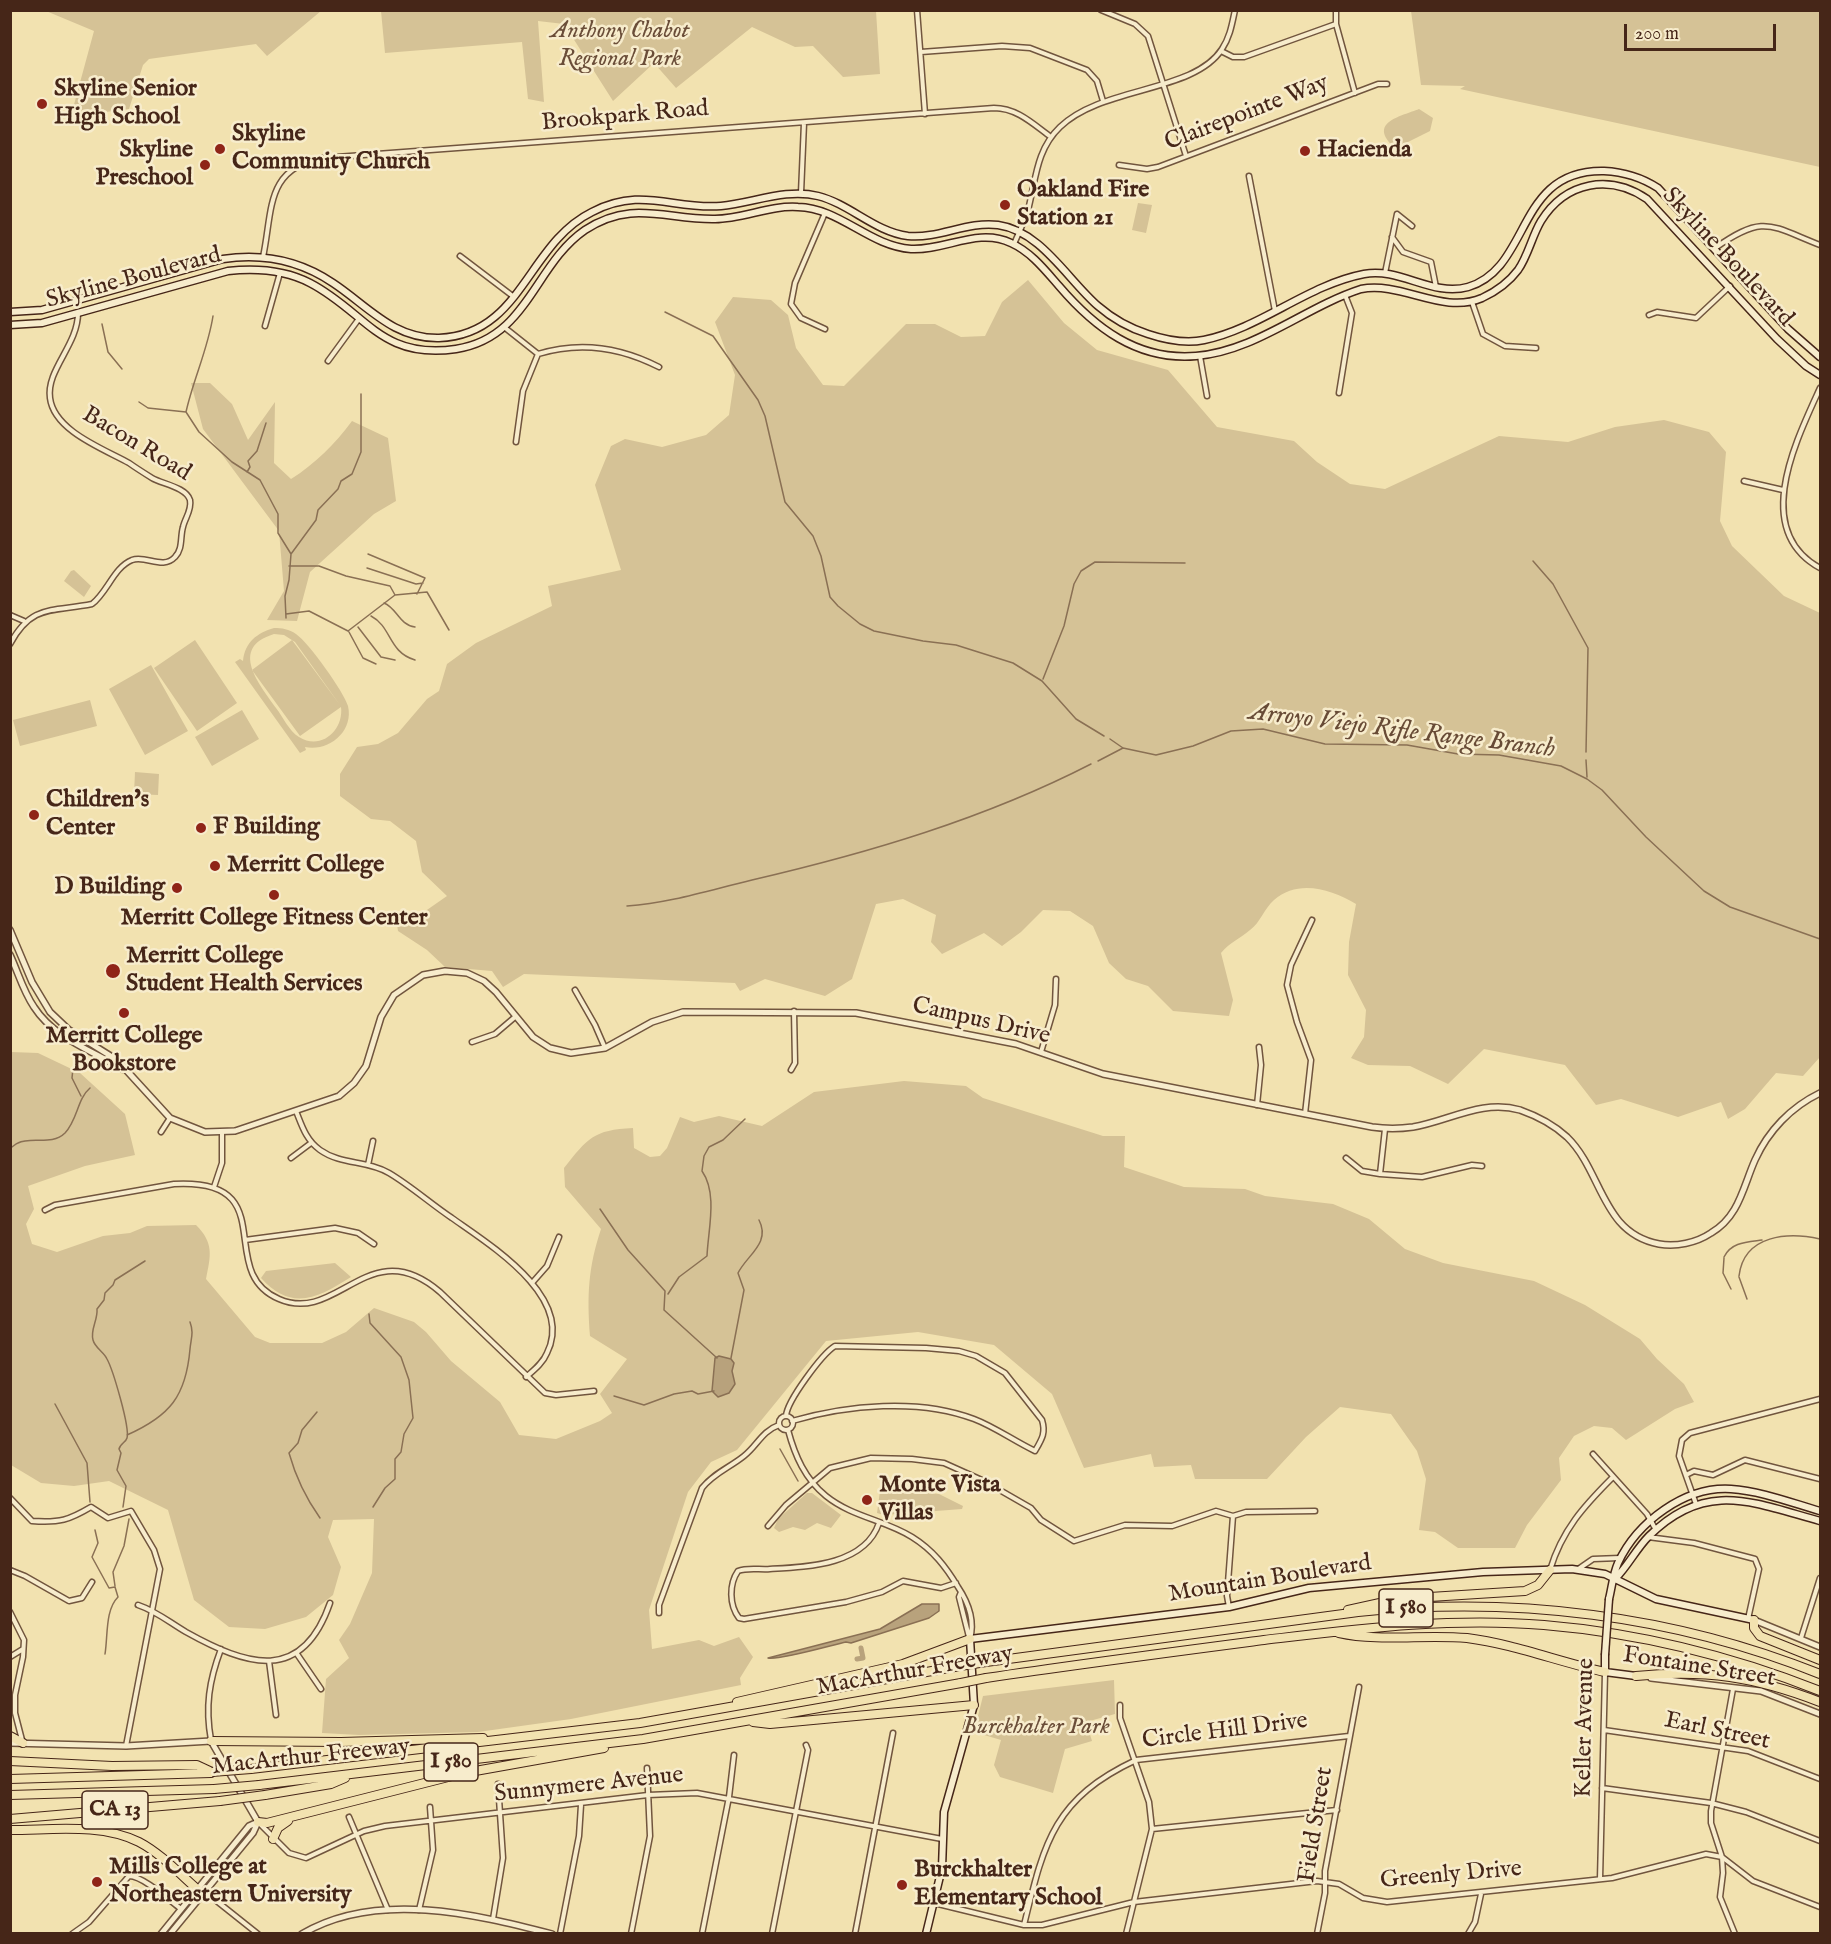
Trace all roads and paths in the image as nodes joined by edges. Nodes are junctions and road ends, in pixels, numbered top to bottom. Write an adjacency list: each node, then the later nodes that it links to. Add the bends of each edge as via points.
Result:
1 (917, 10): 7 (street)
2 (1101, 10): 8 (street, via 1135,24 1148,36)
3 (1235, 10): 6 (street)
4 (1336, 10): 5 (street)
5 (1336, 24): 6 (street, via 1244,57); 10 (street)
6 (1221, 51): 8 (street, via 1199,70)
7 (921, 52): 11 (street, via 1002,46 1030,48 1087,70 1097,81); 12 (street)
8 (1163, 83): 11 (street); 15 (street)
9 (1387, 84): 10 (street, Clairepointe Way)
10 (1355, 93): 15 (street, Clairepointe Way)
11 (1103, 101): 14 (street, via 1071,117)
12 (926, 114): 13 (street, Brookpark Road); 14 (street, Brookpark Road, via 1004,108)
13 (804, 123): 20 (street); 29 (street, Brookpark Road, via 307,161 290,170 277,186)
14 (1051, 137): 23 (street, via 1036,169)
15 (1186, 156): 16 (street, Clairepointe Way, via 1147,169)
16 (1119, 165)
17 (1607, 171): 19 (main road); 27 (main road, Skyline Boulevard, via 1632,174 1658,188); 33 (main road, Skyline Boulevard, via 1575,175 1541,197 1500,267 1487,278 1456,289)
18 (1249, 176): 38 (street)
19 (1606, 183): 32 (main road, Skyline Boulevard, via 1647,199); 36 (main road, Skyline Boulevard, via 1579,187 1563,196 1540,222 1519,269 1494,291)
20 (801, 193): 23 (main road, Skyline Boulevard, via 836,202 885,230 909,236 985,224); 35 (main road, Skyline Boulevard, via 716,206 636,198 604,206 562,231)
21 (825, 212): 25 (main road, Skyline Boulevard, via 879,240 908,249 990,237); 44 (main road, Skyline Boulevard, via 790,206 715,219 648,211 610,218 570,242 526,305); 45 (street, via 795,283 791,304 801,318)
22 (1412, 226): 24 (street, via 1397,214)
23 (1019, 231): 25 (street); 38 (main road, Skyline Boulevard, via 1038,244 1109,315 1134,330 1164,339 1201,341)
24 (1391, 236): 31 (street); 33 (street, via 1403,252 1431,262)
25 (1014, 244): 48 (main road, Skyline Boulevard, via 1036,261 1085,316 1120,340 1168,355)
26 (1821, 245): 27 (street, via 1776,228 1752,226)
27 (1715, 248): 49 (main road, Skyline Boulevard, via 1788,329)
28 (460, 256): 35 (street)
29 (263, 257): 35 (main road, Skyline Boulevard, via 292,262 319,274 383,322 418,336 444,338 472,331 491,321); 37 (main road, Skyline Boulevard, via 223,259 42,310)
30 (280, 273): 39 (main road, Skyline Boulevard, via 228,271); 41 (main road, Skyline Boulevard, via 310,283); 43 (street)
31 (1385, 273): 33 (main road, Skyline Boulevard); 38 (main road, Skyline Boulevard, via 1348,278)
32 (1730, 286): 40 (street, via 1696,318 1657,312); 52 (main road, Skyline Boulevard, via 1778,339)
33 (1436, 287)
34 (1345, 295): 36 (main road, Skyline Boulevard, via 1380,286 1439,301); 48 (main road, Skyline Boulevard, via 1246,344); 54 (street, via 1352,313)
35 (514, 298)
36 (1472, 302): 46 (street, via 1483,334 1505,346)
37 (10, 312)
38 (1276, 312)
39 (78, 313): 42 (main road, Skyline Boulevard, via 42,323); 61 (street, Bacon Road, via 75,336 50,388 56,413 83,440 184,492 190,500 189,512 179,550 172,559 161,563 129,561 93,604 60,607)
40 (1649, 315)
41 (358, 320): 44 (main road, Skyline Boulevard, via 394,343 432,351 476,343); 50 (street)
42 (10, 325)
43 (265, 326)
44 (504, 327): 47 (street)
45 (825, 329)
46 (1536, 348)
47 (538, 354): 51 (street, via 590,346); 56 (street, via 523,391)
48 (1200, 356): 55 (street)
49 (1821, 357)
50 (328, 361)
51 (659, 367)
52 (1821, 375)
53 (1821, 388): 58 (street, via 1805,420)
54 (1338, 393)
55 (1207, 396)
56 (516, 442)
57 (1744, 481): 58 (street)
58 (1783, 490): 59 (street, via 1782,513 1790,538 1804,557)
59 (1821, 568)
60 (10, 615): 61 (street)
61 (24, 621): 62 (street)
62 (10, 644)
63 (1312, 920): 79 (street, via 1291,965 1287,985 1311,1060)
64 (10, 930): 75 (street, Campus Drive, via 32,982 50,1012 69,1030 117,1060)
65 (10, 955): 75 (street, Campus Drive, via 31,1002 49,1024)
66 (1056, 979): 73 (street, via 1055,1005)
67 (575, 990): 72 (street)
68 (794, 1011): 72 (street, Campus Drive, via 683,1012 652,1022); 73 (street, Campus Drive, via 856,1013); 74 (street, via 795,1063)
69 (515, 1017): 70 (street, via 495,1034); 72 (street, Campus Drive, via 533,1037 550,1048 571,1053); 78 (street, Campus Drive, via 490,986 467,973 445,970 423,975 401,987 387,1005 366,1066 354,1083 339,1096)
70 (472, 1042)
71 (1258, 1047): 77 (street, via 1261,1065)
72 (605, 1048)
73 (1041, 1052): 77 (street, Campus Drive, via 1103,1074)
74 (791, 1070)
75 (126, 1071): 80 (street, Campus Drive)
76 (1821, 1093): 81 (street, Campus Drive, via 1790,1113 1768,1137 1738,1204 1723,1224 1702,1238 1678,1244 1646,1240 1623,1227 1608,1209 1568,1138 1533,1115 1486,1107 1416,1126)
77 (1257, 1105): 79 (street, Campus Drive)
78 (296, 1111): 83 (street, Campus Drive); 85 (street)
79 (1305, 1114): 81 (street, Campus Drive)
80 (170, 1118): 82 (street); 83 (street, Campus Drive, via 197,1130)
81 (1385, 1128): 90 (street)
82 (161, 1132)
83 (222, 1133): 91 (street, via 222,1163)
84 (373, 1141): 88 (street)
85 (311, 1143): 86 (street); 88 (street, via 329,1156)
86 (291, 1158)
87 (1346, 1158): 90 (street, via 1362,1171)
88 (368, 1165): 96 (street, via 388,1172 489,1244)
89 (1482, 1166): 90 (street, via 1422,1178)
90 (1380, 1174)
91 (213, 1187): 92 (street, via 174,1184); 94 (street, via 238,1206)
92 (45, 1210)
93 (559, 1237): 96 (street, via 547,1266)
94 (244, 1240): 95 (street, via 335,1228 358,1233); 97 (street, via 250,1266 262,1287 292,1303 318,1301 370,1274 396,1271 419,1278 440,1292)
95 (374, 1244)
96 (532, 1283): 97 (street, via 550,1312 552,1334 548,1353)
97 (526, 1377): 98 (street, via 545,1393)
98 (594, 1391)
99 (1821, 1399): 105 (street, via 1690,1433 1678,1448)
100 (786, 1416): 101 (street); 101 (street, via 789,1405 824,1354 835,1346 959,1351 993,1364 1017,1386 1042,1420 1043,1438 1035,1450 972,1418 922,1408 841,1410); 102 (street)
101 (792, 1421): 103 (street)
102 (779, 1425): 103 (street); 134 (street, via 765,1432 746,1454 715,1474 702,1488)
103 (788, 1430): 108 (street, via 797,1459)
104 (1593, 1454): 106 (street)
105 (1686, 1475): 107 (street, via 1713,1475 1744,1460); 109 (street)
106 (1612, 1478): 115 (street); 124 (street, via 1577,1514)
107 (1821, 1479)
108 (812, 1482): 114 (street, via 830,1468 852,1460 926,1460 984,1481 1031,1508 1041,1520 1074,1542 1125,1525 1172,1526 1215,1511); 117 (street, via 838,1504); 118 (street)
109 (1693, 1495): 111 (street); 113 (main road, Keller Avenue, via 1718,1489 1742,1490); 115 (main road, Keller Avenue)
110 (10, 1498): 132 (street, via 32,1521 76,1517 91,1507 108,1518 131,1511 159,1560)
111 (1696, 1504): 116 (main road, Keller Avenue, via 1719,1498 1741,1500); 119 (main road, Keller Avenue, via 1675,1514)
112 (1315, 1511): 114 (street, via 1246,1512)
113 (1821, 1511)
114 (1233, 1516): 131 (street)
115 (1651, 1521): 119 (street); 121 (main road, Keller Avenue)
116 (1821, 1521)
117 (879, 1523): 128 (street, via 921,1543 940,1560); 128 (street, via 867,1546 841,1558 825,1563 738,1570 731,1595 734,1612 744,1619 846,1602 882,1592 903,1581 941,1588)
118 (768, 1526)
119 (1656, 1530): 120 (main road, Keller Avenue)
120 (1648, 1537): 126 (main road, Keller Avenue); 136 (street, via 1694,1543 1758,1562)
121 (1620, 1558): 122 (street, Mountain Boulevard, via 1593,1559); 126 (main road, Keller Avenue)
122 (1577, 1569): 124 (main road, Mountain Boulevard); 126 (main road, Mountain Boulevard)
123 (10, 1570): 127 (street, via 69,1601 82,1598)
124 (1550, 1570): 131 (main road, Mountain Boulevard, via 1318,1587); 135 (highway, via 1538,1585 1525,1591 1381,1602)
125 (1821, 1578): 138 (street)
126 (1614, 1580): 136 (main road, Mountain Boulevard, via 1656,1599); 147 (main road, Keller Avenue, bridge, via 1609,1599)
127 (92, 1582)
128 (956, 1583): 139 (street)
129 (330, 1603): 143 (street, via 317,1635)
130 (138, 1605): 132 (street)
131 (1229, 1606): 139 (main road, Mountain Boulevard)
132 (152, 1610): 142 (street); 171 (street)
133 (10, 1612): 141 (street)
134 (659, 1613)
135 (1330, 1616): 148 (highway, MacArthur Freeway / I 580, via 1450,1606 1575,1612 1697,1634); 159 (highway, MacArthur Freeway / I 580, bridge, via 960,1666)
136 (1751, 1620): 138 (street, Mountain Boulevard); 145 (highway, via 1761,1636)
137 (1331, 1632): 147 (highway, via 1478,1640); 153 (highway, MacArthur Freeway / I 580, via 1450,1622 1573,1628 1692,1649); 160 (highway, MacArthur Freeway / I 580, bridge, via 986,1678)
138 (1801, 1638): 140 (street, Mountain Boulevard)
139 (970, 1639): 155 (main road); 159 (highway, via 896,1665)
140 (1821, 1647)
141 (24, 1649): 144 (street); 169 (street, via 15,1695)
142 (220, 1649): 146 (street); 167 (street, via 207,1696)
143 (297, 1654): 146 (street); 151 (street)
144 (10, 1657)
145 (1821, 1660)
146 (269, 1661): 158 (street)
147 (1605, 1672): 149 (main road, Fontaine Street); 161 (street, Keller Avenue)
148 (1821, 1674)
149 (1636, 1676): 152 (street, Fontaine Street); 154 (highway, via 1678,1672 1729,1675)
150 (1359, 1687): 164 (street, Field Street)
151 (321, 1689)
152 (1733, 1689): 157 (street, Fontaine Street, via 1761,1691); 172 (street)
153 (1821, 1691)
154 (1821, 1702)
155 (974, 1705): 160 (highway, via 770,1724); 202 (main road, via 944,1812)
156 (1120, 1705): 174 (street, via 1120,1718)
157 (1821, 1714)
158 (276, 1715)
159 (677, 1717): 165 (highway, MacArthur Freeway / I 580)
160 (746, 1721): 166 (highway, MacArthur Freeway / I 580)
161 (1604, 1730): 172 (street, Earl Street); 182 (street, Keller Avenue)
162 (893, 1733): 197 (street)
163 (10, 1736): 169 (highway)
164 (1349, 1736): 174 (street, Circle Hill Drive); 190 (street, Field Street)
165 (493, 1739): 167 (highway, via 470,1736 390,1741); 177 (highway, MacArthur Freeway / I 580, bridge)
166 (643, 1739): 178 (highway, MacArthur Freeway / I 580); 191 (highway, via 571,1756 465,1773)
167 (211, 1741): 171 (street); 196 (street)
168 (10, 1743): 169 (street)
169 (23, 1743): 171 (street)
170 (806, 1745): 189 (street)
171 (126, 1746)
172 (1722, 1746): 180 (street, Earl Street, via 1748,1751); 186 (street)
173 (734, 1755): 185 (street)
174 (1136, 1760): 198 (street, via 1149,1802); 216 (street, Circle Hill Drive, via 1093,1784 1061,1818 1043,1852)
175 (10, 1761): 177 (highway, CA 13, via 101,1766 197,1765)
176 (647, 1768): 184 (street)
177 (207, 1771): 179 (highway, MacArthur Freeway / I 580)
178 (352, 1774): 183 (highway, MacArthur Freeway / I 580, bridge, via 214,1789); 194 (highway, CA 13, bridge, via 331,1784 220,1801)
179 (10, 1779)
180 (1821, 1779)
181 (498, 1784): 192 (street)
182 (1602, 1788): 186 (street); 205 (street, Keller Avenue)
183 (10, 1795)
184 (648, 1796): 185 (street, Sunnymere Avenue, via 698,1793); 187 (street, Sunnymere Avenue); 224 (street, via 650,1836)
185 (729, 1797): 189 (street, Sunnymere Avenue); 225 (street)
186 (1712, 1803): 203 (street); 204 (street, via 1712,1823)
187 (581, 1805): 192 (street, Sunnymere Avenue); 223 (street, via 579,1836)
188 (430, 1807): 195 (street)
189 (796, 1810): 197 (street, Sunnymere Avenue); 226 (street)
190 (1337, 1810): 198 (street); 206 (street, Field Street)
191 (306, 1813): 196 (highway); 201 (highway, via 281,1824)
192 (500, 1814): 195 (street, Sunnymere Avenue); 215 (street, via 503,1858)
193 (349, 1817): 200 (street)
194 (10, 1819)
195 (432, 1821): 200 (street, Sunnymere Avenue, via 378,1827); 214 (street, via 433,1850)
196 (258, 1822): 201 (street, Sunnymere Avenue); 207 (street, via 249,1826)
197 (876, 1826): 202 (street, Sunnymere Avenue); 227 (street)
198 (1152, 1829): 209 (street)
199 (10, 1831): 207 (highway, via 100,1830 118,1834 148,1848)
200 (357, 1836): 201 (street, Sunnymere Avenue, via 306,1858 295,1857); 213 (street)
201 (273, 1839)
202 (942, 1839): 210 (main road)
203 (1821, 1840)
204 (1722, 1857): 205 (street, Greenly Drive, via 1693,1855); 211 (street, via 1754,1881); 232 (street, via 1720,1897)
205 (1600, 1879): 208 (street, Greenly Drive)
206 (1325, 1882): 208 (street, Greenly Drive, via 1339,1884 1374,1902); 209 (street, Greenly Drive); 230 (street, Field Street)
207 (201, 1890): 212 (street); 219 (street); 220 (street)
208 (1481, 1894): 231 (street)
209 (1134, 1902): 216 (street, Greenly Drive, via 1061,1922); 229 (street)
210 (934, 1903): 216 (street, Greenly Drive); 228 (main road)
211 (1820, 1905)
212 (181, 1909): 217 (street, via 156,1889 129,1876 89,1922); 218 (street)
213 (388, 1910): 214 (street); 221 (street, via 350,1914)
214 (419, 1911): 215 (street)
215 (493, 1919): 222 (street)
216 (1023, 1925)
217 (72, 1934)
218 (161, 1934)
219 (170, 1934)
220 (258, 1934)
221 (302, 1934)
222 (552, 1934)
223 (560, 1934)
224 (631, 1934)
225 (702, 1934)
226 (772, 1934)
227 (855, 1934)
228 (926, 1934)
229 (1126, 1934)
230 (1317, 1934)
231 (1468, 1934)
232 (1735, 1934)

